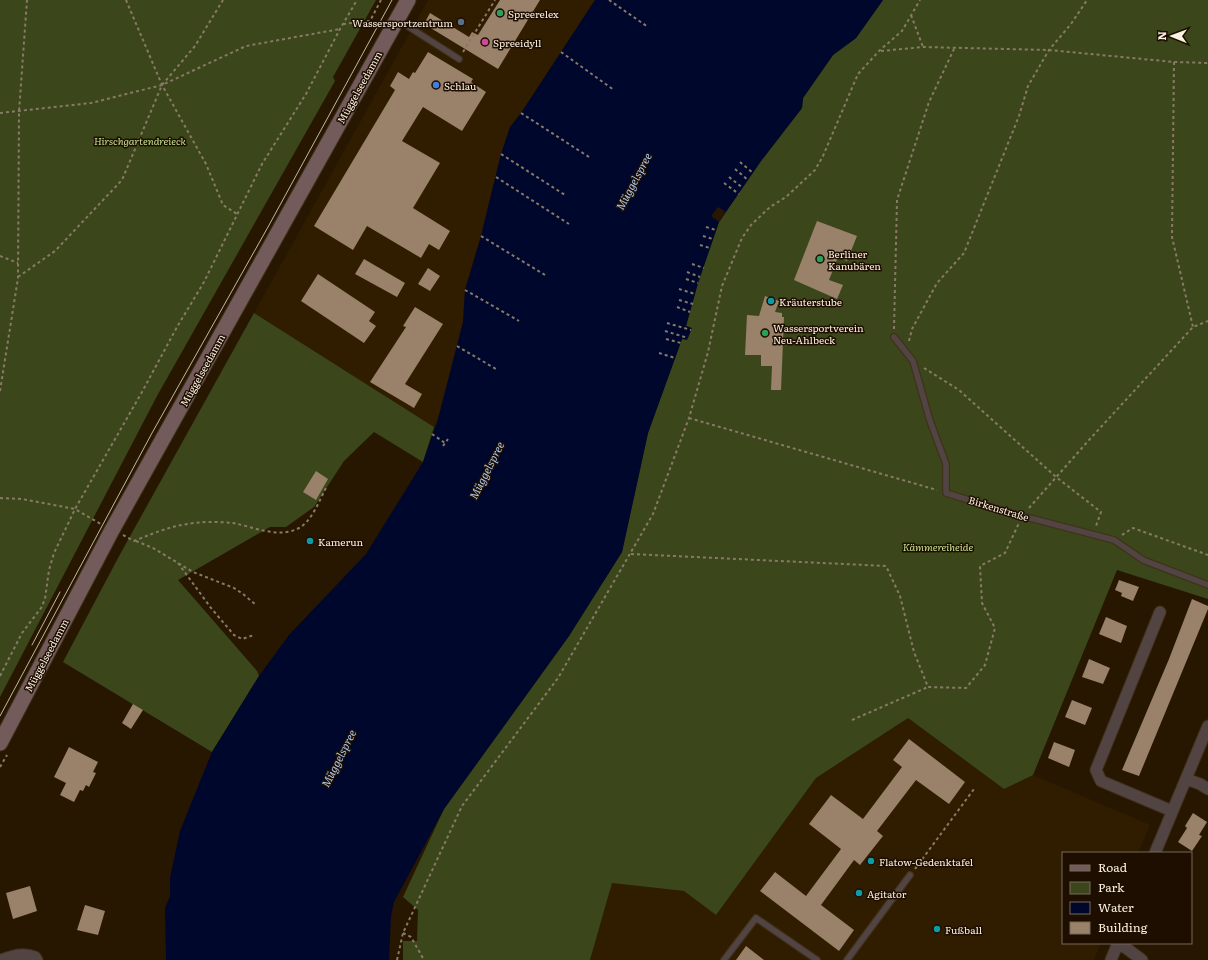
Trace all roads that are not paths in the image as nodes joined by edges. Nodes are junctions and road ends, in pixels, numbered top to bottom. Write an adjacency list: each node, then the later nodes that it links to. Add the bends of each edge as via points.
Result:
1 (408, 0): 2 (main road, Müggelseedamm)
2 (396, 19): 3 (lane); 8 (main road, Müggelseedamm, via 112,530)
3 (459, 59)
4 (894, 337): 5 (lane, Birkenstraße, via 914,361 930,421 946,464 946,492 1022,516 1114,540 1142,560)
5 (1208, 585)
6 (1160, 612): 11 (street, via 1096,770 1101,781)
7 (1208, 726): 9 (street)
8 (0, 743)
9 (1186, 779): 10 (street); 11 (street)
10 (1208, 789)
11 (1172, 812): 12 (street)
12 (1155, 852)
13 (910, 874): 19 (lane)
14 (1118, 944): 20 (street); 21 (street)
15 (1, 960): 16 (street, via 18,954 27,954)
16 (37, 960)
17 (724, 960): 18 (lane, via 756,918)
18 (817, 960)
19 (847, 960)
20 (1111, 960)
21 (1142, 960)

